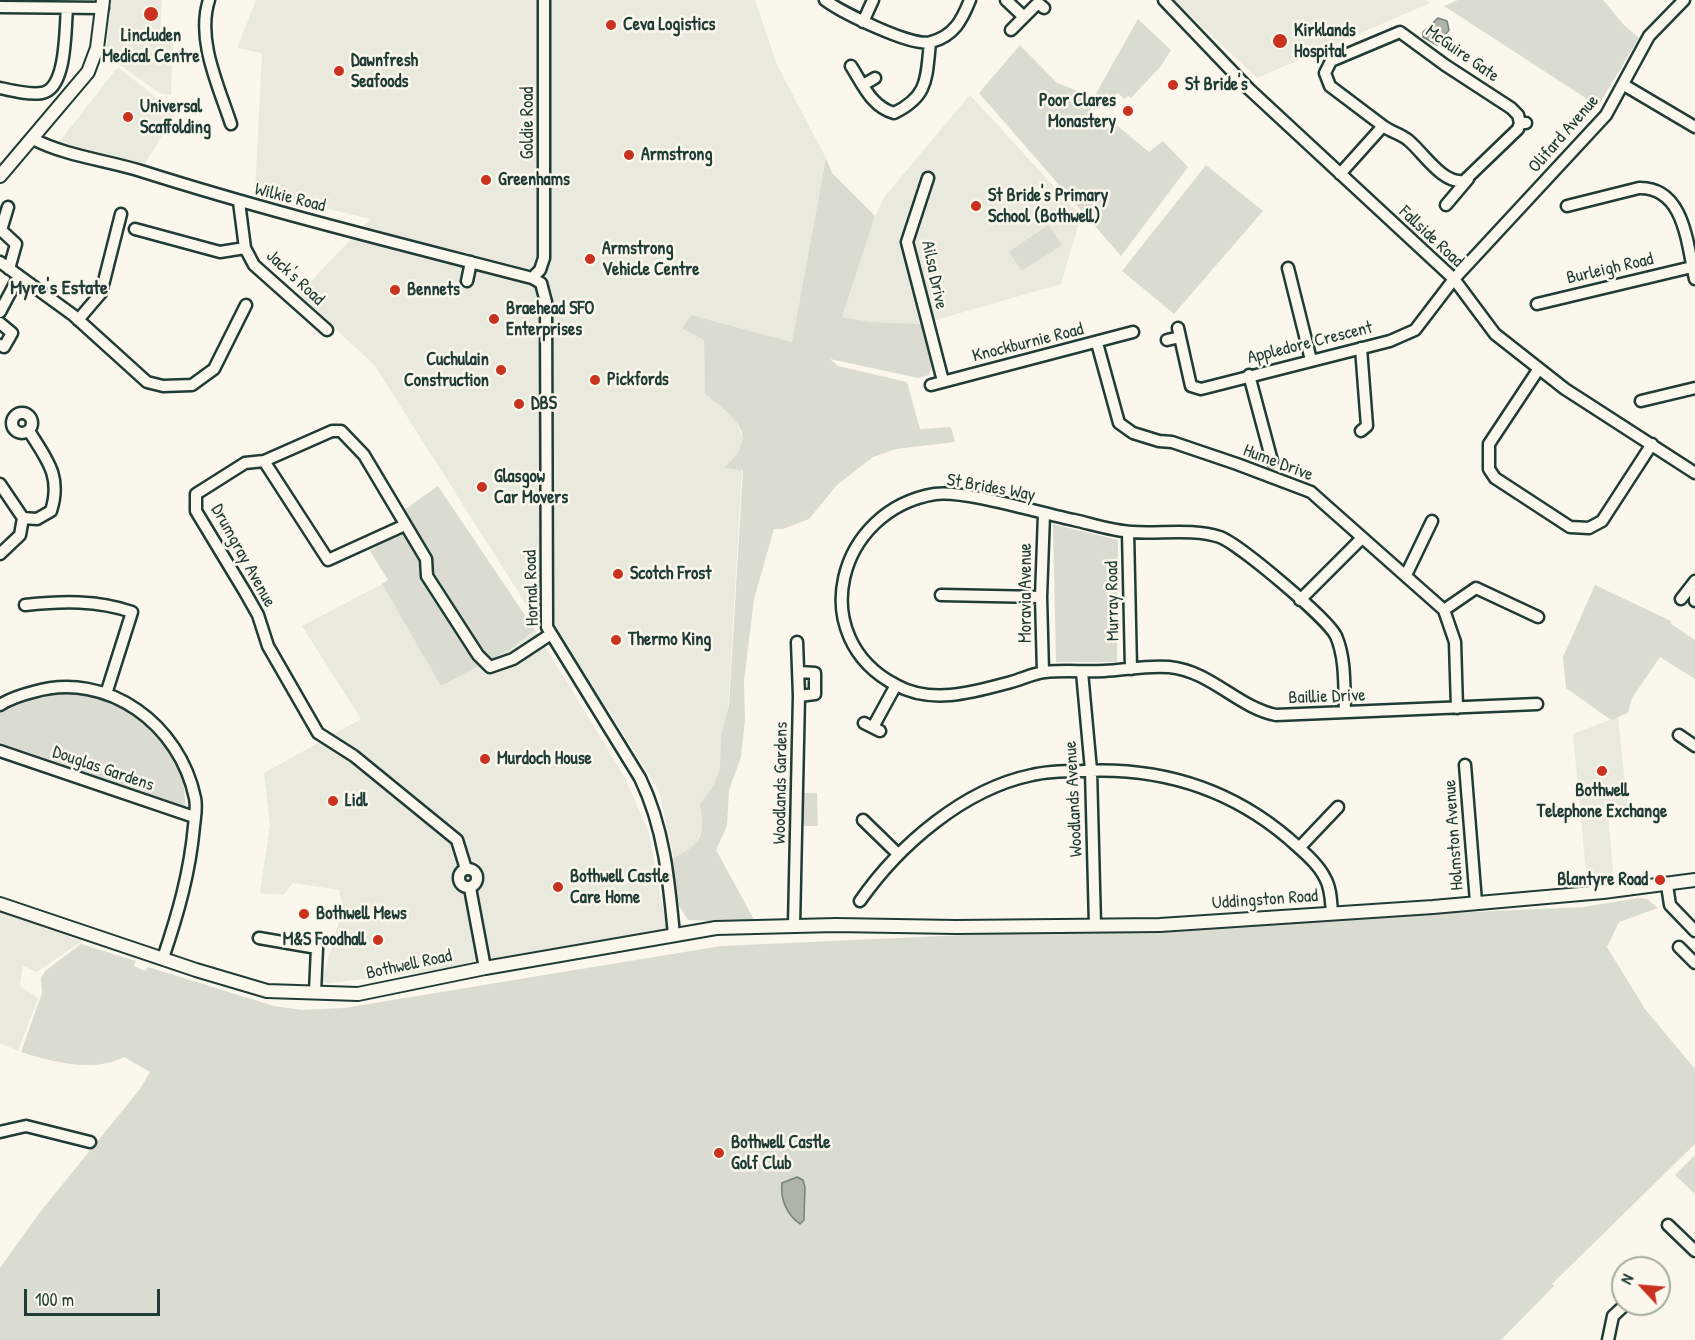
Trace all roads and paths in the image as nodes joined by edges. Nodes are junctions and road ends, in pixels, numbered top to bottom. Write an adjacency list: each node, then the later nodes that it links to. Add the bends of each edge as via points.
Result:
1 (209, 0): 23 (street, via 205,28 208,47)
2 (544, 0): 45 (street, Goldie Road, via 544,258)
3 (825, 0): 15 (street)
4 (873, 0): 15 (street)
5 (970, 0): 17 (street, via 962,20 951,33)
6 (1006, 0): 14 (street)
7 (1164, 0): 27 (street, Fallside Road, via 1205,45)
8 (21, 3): 11 (street); 12 (street)
9 (1675, 3): 21 (street, Olifard Avenue, via 1649,36)
10 (103, 4): 12 (street); 26 (main road, via 97,48 88,72)
11 (0, 7)
12 (67, 8): 22 (street, via 61,71 55,86 43,93)
13 (1044, 8): 14 (street, via 1038,3)
14 (1024, 17): 16 (street)
15 (863, 22): 17 (street, via 915,42)
16 (1011, 30)
17 (930, 43): 20 (street, via 927,79 912,103 894,113 882,110)
18 (851, 66): 20 (street)
19 (875, 78): 20 (street)
20 (863, 84)
21 (1624, 85): 25 (street); 43 (street, Olifard Avenue, via 1606,115)
22 (0, 88)
23 (231, 124)
24 (1383, 126): 27 (street); 29 (street, McGuire Gate, via 1408,140 1448,177 1457,182); 29 (street, McGuire Gate, via 1330,86 1325,73 1331,61 1400,32 1511,108 1523,123)
25 (1695, 127)
26 (33, 139): 28 (main road); 31 (street, Wilkie Road)
27 (1340, 174): 43 (street, Fallside Road)
28 (0, 176)
29 (1470, 177): 32 (street)
30 (928, 178): 61 (street, Ailsa Drive, via 907,242)
31 (239, 202): 37 (street); 38 (street, Wilkie Road)
32 (1446, 204)
33 (1567, 206): 40 (street, via 1639,188 1663,193 1674,203)
34 (8, 207): 39 (street, via 1,230 16,244)
35 (121, 214): 50 (street, via 100,293)
36 (135, 229): 37 (street, via 220,252)
37 (245, 248): 52 (street, Jack's Road, via 254,264)
38 (471, 262): 45 (street, Wilkie Road); 46 (street)
39 (4, 266): 42 (street)
40 (1692, 267): 44 (street); 47 (street, Burleigh Road)
41 (1288, 268): 58 (street)
42 (19, 276): 49 (street); 50 (street)
43 (1454, 279): 57 (street, Appledore Crescent, via 1415,330); 59 (street, Fallside Road, via 1495,334)
44 (1695, 279)
45 (536, 280): 90 (street, Hornal Road, via 546,302 547,627)
46 (467, 281)
47 (1537, 304)
48 (246, 305): 50 (street, via 214,369 192,385 147,382)
49 (0, 312)
50 (78, 320)
51 (0, 323): 56 (street, via 12,333 4,347)
52 (327, 330)
53 (1133, 332): 55 (street, Knockburnie Road)
54 (1167, 340): 60 (street, Appledore Crescent, via 1180,336 1191,386 1201,389)
55 (1097, 343): 61 (street, Knockburnie Road); 77 (street, Hume Drive, via 1119,423 1144,437 1172,442 1311,492)
56 (0, 345)
57 (1361, 348): 58 (street, Appledore Crescent); 66 (street, via 1367,426)
58 (1311, 360): 60 (street, Appledore Crescent)
59 (1538, 370): 67 (street, Fallside Road); 67 (street, via 1489,444 1489,469 1505,484 1570,526 1589,528 1602,521)
60 (1249, 375): 69 (street)
61 (943, 381): 62 (street, Knockburnie Road)
62 (931, 385)
63 (1695, 388): 64 (street)
64 (1641, 401)
65 (29, 431): 73 (street, via 52,471 57,493 51,511 37,519)
66 (1361, 431)
67 (1652, 444): 70 (street, Fallside Road)
68 (264, 461): 75 (street, Drumgray Avenue, via 332,431 341,431 364,455); 75 (street, via 328,560); 129 (street, Drumgray Avenue, via 245,463 196,494 196,511 250,600 268,646 318,733 354,756 457,840 466,869 459,880 470,888)
69 (1272, 461)
70 (1695, 473)
71 (0, 484): 73 (street)
72 (1044, 514): 76 (street, St Brides Way); 83 (street, Moravia Avenue); 96 (street, St Brides Way, via 969,497 936,494 885,514 867,531 853,549 842,576 846,627 865,660)
73 (23, 518): 78 (street, via 20,535)
74 (1432, 521): 79 (street)
75 (405, 525): 90 (street, Drumgray Avenue, via 426,559 432,585 490,667 513,659)
76 (1128, 532): 85 (street, St Brides Way, via 1184,532 1219,537 1248,553); 92 (street, Murray Road)
77 (1362, 538): 79 (street, Hume Drive); 85 (street)
78 (0, 554)
79 (1406, 575): 88 (street, Hume Drive)
80 (1695, 581): 84 (street)
81 (1695, 595): 86 (street)
82 (941, 596): 83 (street)
83 (1041, 597): 94 (street, Moravia Avenue)
84 (1681, 599)
85 (1300, 600): 102 (street, St Brides Way, via 1335,634 1342,657)
86 (1695, 601)
87 (25, 605): 97 (street, via 94,603 132,612)
88 (1444, 610): 89 (street, via 1476,588); 101 (street, Hume Drive, via 1455,642)
89 (1538, 617)
90 (551, 634): 124 (street, Hornal Road, via 651,801 668,871)
91 (797, 642): 93 (street, Woodlands Gardens)
92 (1131, 669): 95 (street); 102 (street, Baillie Drive, via 1169,667 1198,675 1264,713)
93 (799, 672): 98 (street, Woodlands Gardens); 98 (street, via 815,673 816,694)
94 (1043, 672): 95 (street, St Brides Way); 96 (street, St Brides Way, via 941,696)
95 (1082, 672): 108 (street, Woodlands Avenue)
96 (896, 686): 103 (street)
97 (106, 694): 100 (street, via 77,687 47,687); 110 (street, via 129,702 168,737 187,772)
98 (799, 696): 122 (street, Woodlands Gardens)
99 (1537, 704): 101 (street, Baillie Drive)
100 (0, 705)
101 (1457, 708): 102 (street, Baillie Drive)
102 (1346, 712)
103 (873, 727)
104 (1680, 735): 105 (street)
105 (1695, 746)
106 (0, 751): 110 (street, Douglas Gardens)
107 (1466, 765): 117 (street, Holmston Avenue)
108 (1091, 770): 112 (street, via 1123,769 1206,788 1238,802); 113 (street, via 1032,775 996,787 930,825); 121 (street, Woodlands Avenue)
109 (1338, 807): 112 (street)
110 (195, 817): 127 (street, via 186,882)
111 (863, 820): 113 (street)
112 (1299, 848): 119 (street, via 1325,877)
113 (898, 854): 116 (street)
114 (1695, 880): 115 (main road, Uddingston Road)
115 (1666, 885): 117 (main road, Uddingston Road); 123 (street, via 1670,905)
116 (860, 901)
117 (1476, 902): 119 (main road, Uddingston Road)
118 (0, 904): 127 (main road, Bothwell Road)
119 (1332, 914): 121 (main road, Uddingston Road, via 1160,925)
120 (836, 925): 121 (main road, Uddingston Road); 122 (main road, Bothwell Road)
121 (1095, 925)
122 (794, 926): 124 (main road, Bothwell Road, via 716,928)
123 (1695, 931)
124 (674, 935): 129 (main road, Bothwell Road)
125 (259, 938): 130 (street, via 317,948)
126 (1679, 947): 128 (street)
127 (163, 958): 130 (main road, Bothwell Road, via 267,991)
128 (1695, 963)
129 (485, 968): 130 (main road, Bothwell Road, via 358,994)
130 (315, 992)
131 (0, 1132): 132 (street, via 26,1126)
132 (90, 1142)
133 (1668, 1225): 134 (street)
134 (1695, 1251)
135 (1613, 1316): 136 (street)
136 (1608, 1340)

